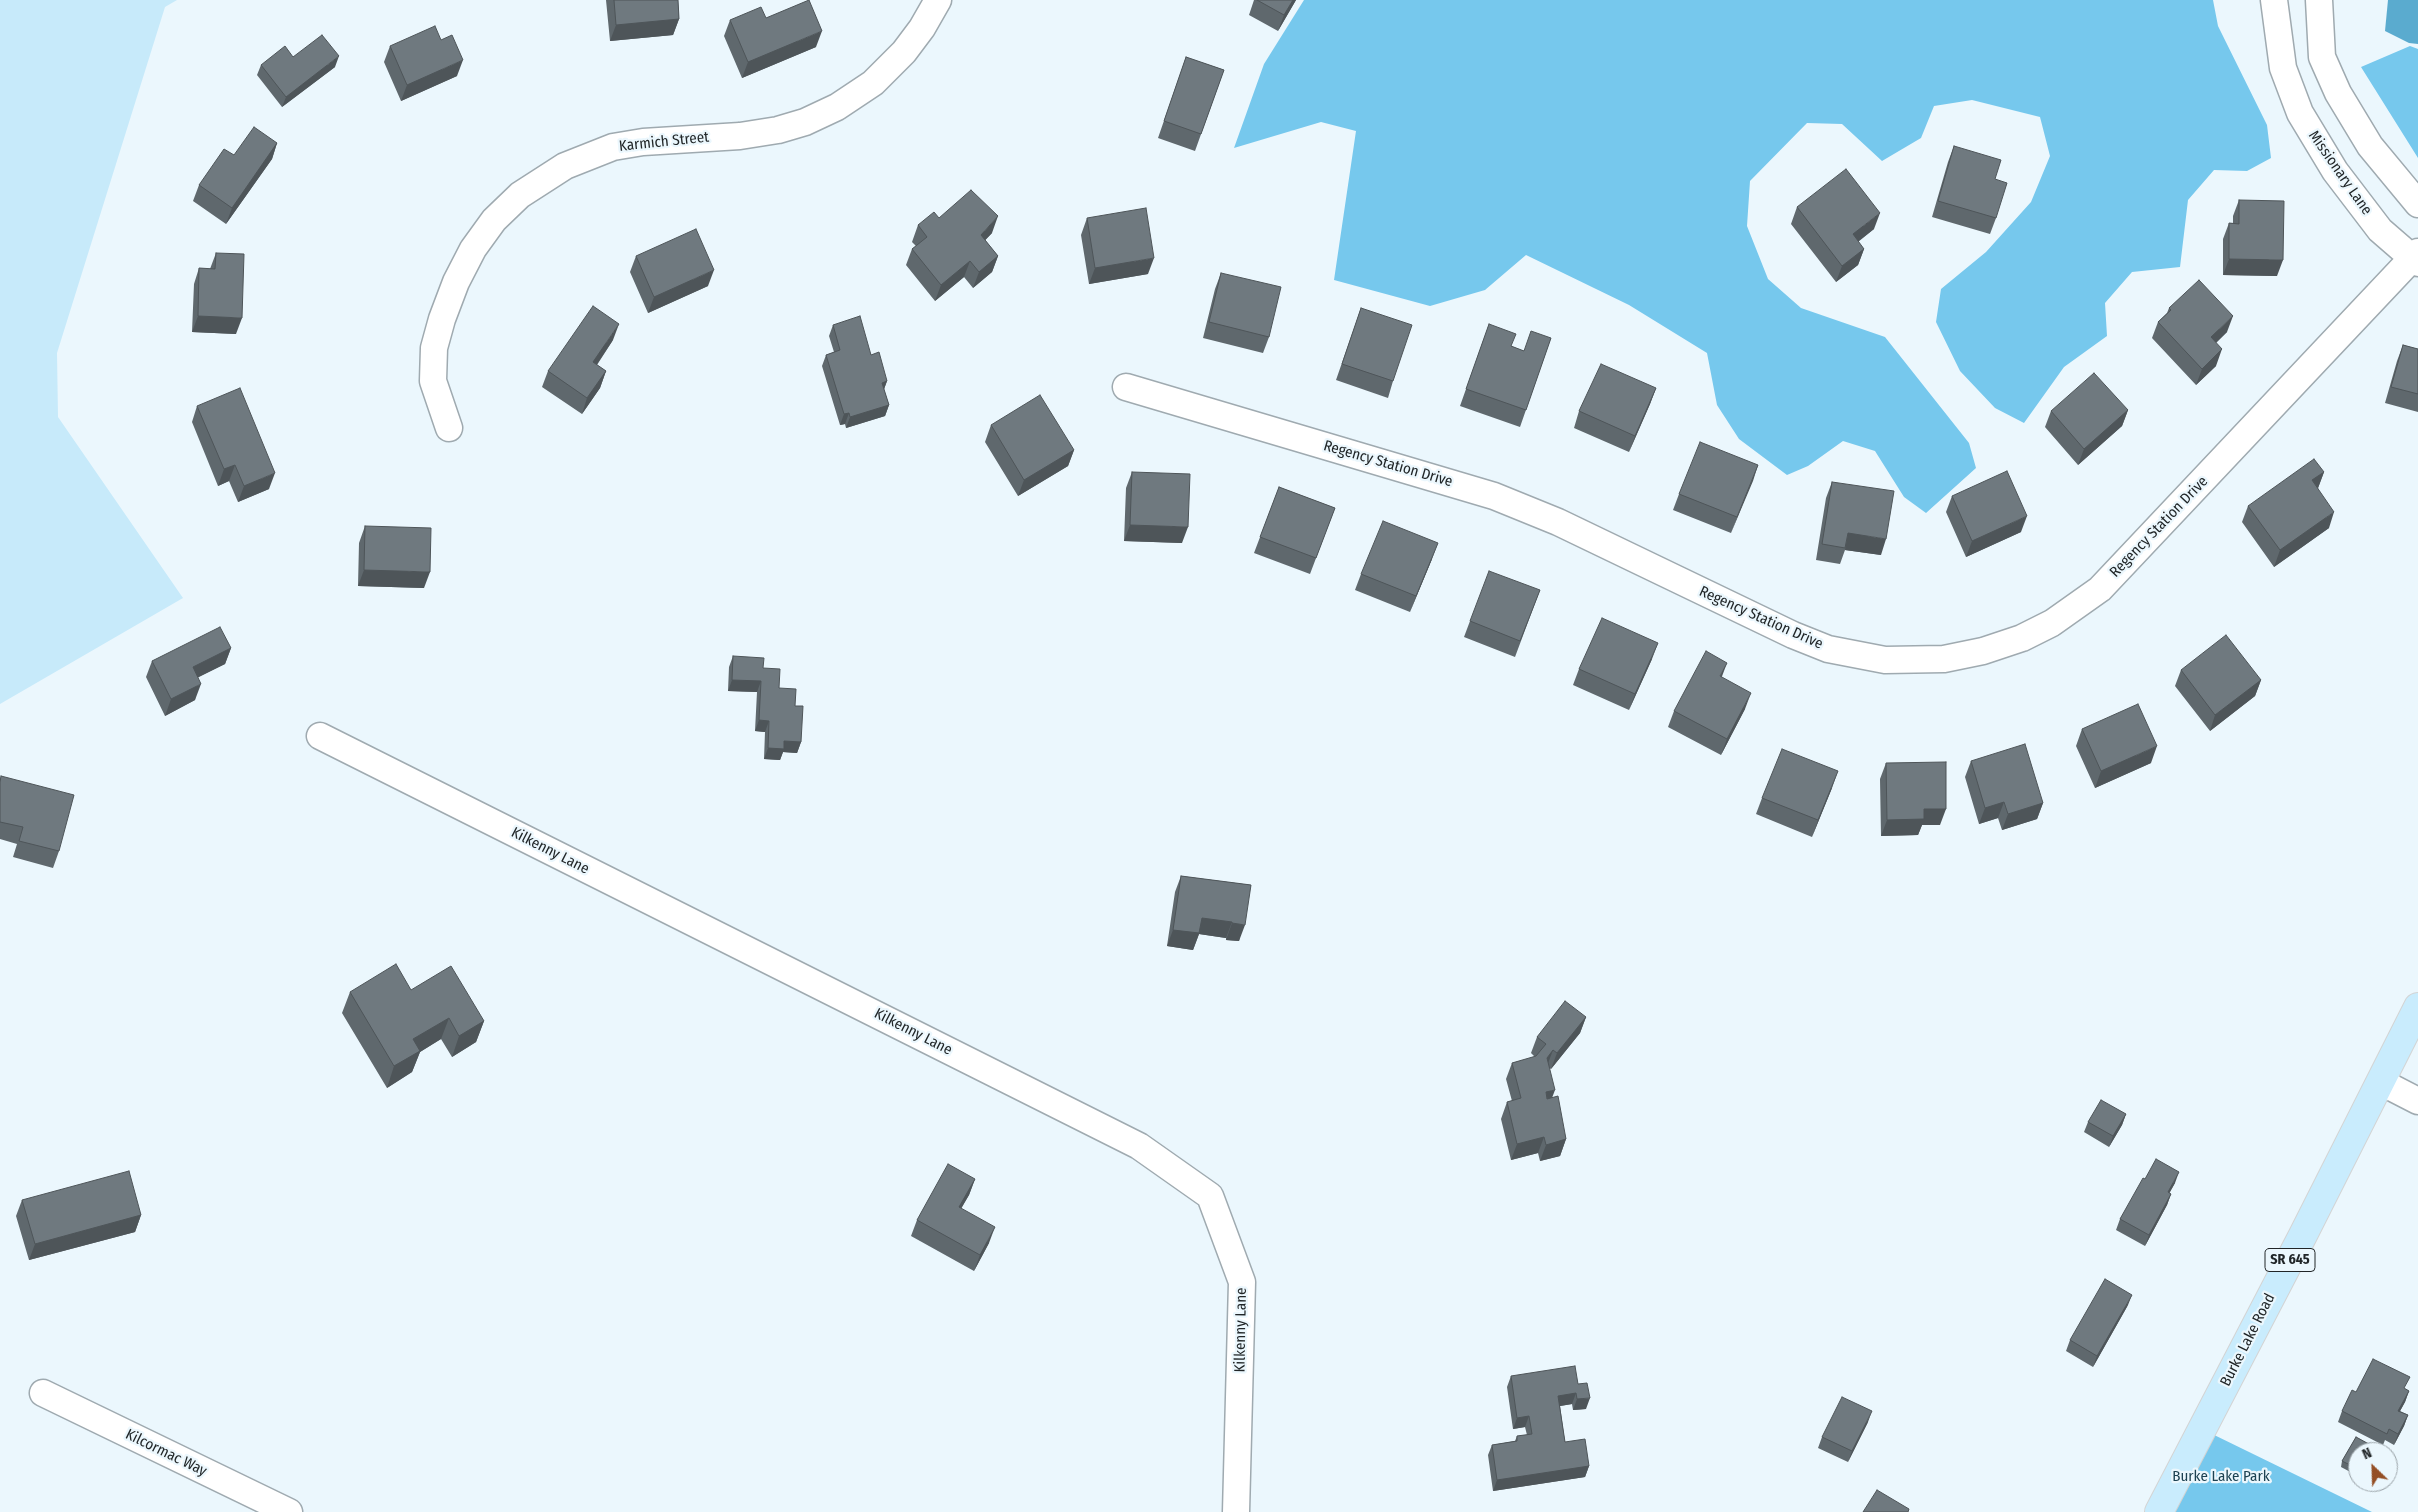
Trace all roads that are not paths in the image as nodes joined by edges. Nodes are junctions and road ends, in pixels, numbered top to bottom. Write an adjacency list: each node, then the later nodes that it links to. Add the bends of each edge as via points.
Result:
1 (938, 0): 9 (street, Karmich Street, via 904,52 873,83 837,107 778,130 613,147 564,166 520,196 494,220 473,249 442,319 434,348 433,381)
2 (2274, 0): 5 (street, Missionary Lane)
3 (2319, 0): 4 (street)
4 (2322, 57): 5 (street); 6 (street, via 2338,93 2370,146)
5 (2283, 68): 7 (street, Missionary Lane, via 2300,113 2335,171 2380,230)
6 (2418, 204)
7 (2416, 258): 8 (street, Regency Station Drive, via 2100,589 2052,623 2022,638 1944,659 1886,660 1828,648 1793,635 1558,522 1494,496)
8 (1126, 387)
9 (449, 428)
10 (320, 736): 16 (street, Kilkenny Lane, via 1139,1146 1210,1196 1242,1282)
11 (2418, 1006): 12 (main road, Burke Lake Road / SR 645)
12 (2381, 1082): 13 (street); 17 (main road, Burke Lake Road / SR 645)
13 (2418, 1101)
14 (43, 1393): 15 (street, Kilcormac Way)
15 (288, 1512)
16 (1236, 1512)
17 (2159, 1512)

